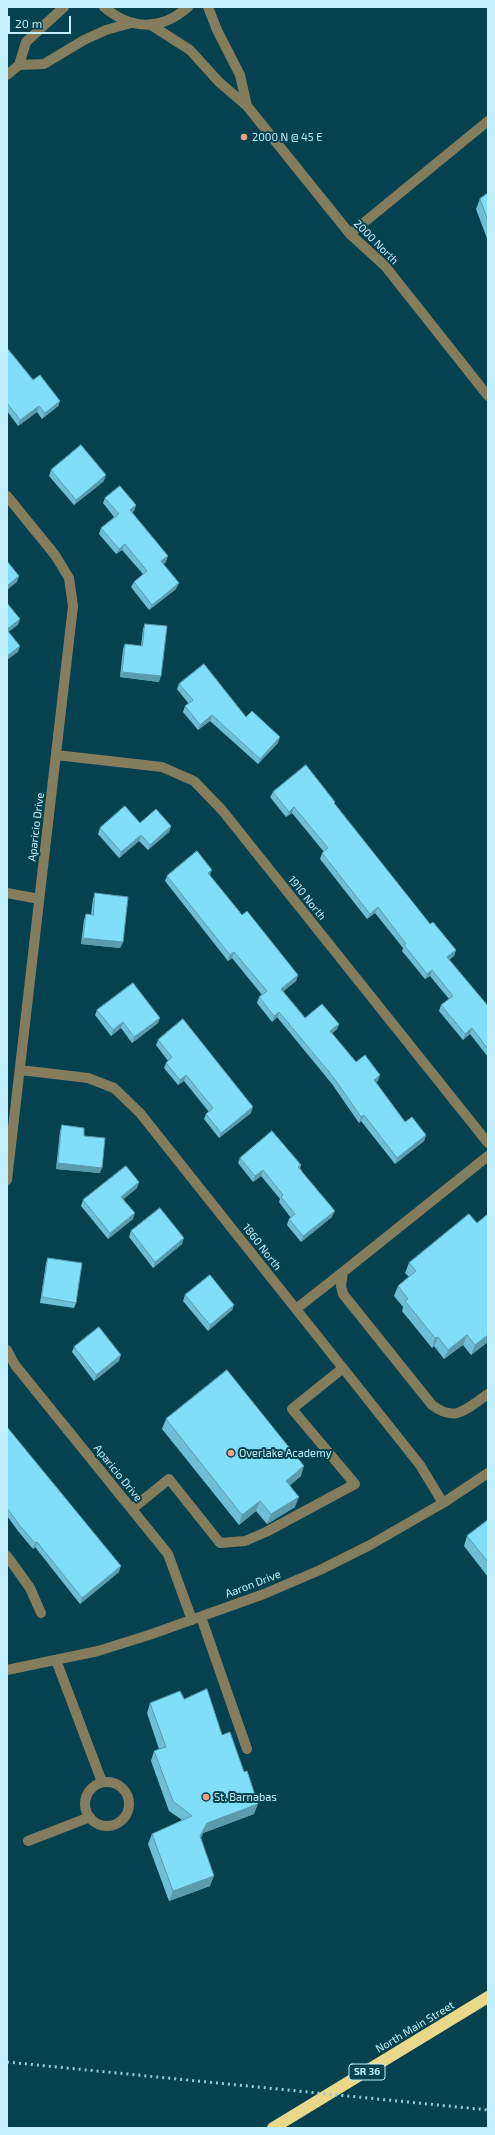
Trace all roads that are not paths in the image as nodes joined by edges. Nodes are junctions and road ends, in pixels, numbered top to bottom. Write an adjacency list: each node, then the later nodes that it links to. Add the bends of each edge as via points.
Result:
1 (64, 7): 7 (street, via 26,42)
2 (104, 7): 5 (street, via 115,16)
3 (188, 7): 6 (street, via 171,20)
4 (208, 7): 9 (street, 2000 North, via 240,75)
5 (131, 23): 6 (street); 7 (street, via 84,40 44,64)
6 (151, 25): 9 (street, 2000 North, via 190,50 219,82)
7 (19, 65): 8 (street)
8 (7, 75)
9 (248, 106): 11 (street, 2000 North)
10 (488, 121): 11 (street)
11 (350, 234): 12 (street, 2000 North, via 385,266)
12 (488, 396)
13 (7, 496): 14 (street, Aparicio Drive, via 55,554 69,578 73,606)
14 (56, 754): 16 (street, Aparicio Drive); 18 (street, 1910 North, via 162,767 194,781 222,810)
15 (7, 893): 16 (street)
16 (39, 899): 17 (street, Aparicio Drive)
17 (20, 1070): 20 (street, Aparicio Drive); 22 (street, 1860 North, via 88,1078 114,1088 140,1112)
18 (488, 1143)
19 (488, 1156): 21 (street)
20 (7, 1180)
21 (343, 1272): 22 (street); 25 (street, via 343,1294 432,1405 444,1414 456,1414)
22 (296, 1309): 24 (street, 1860 North)
23 (7, 1350): 28 (street, Aparicio Drive, via 15,1365)
24 (343, 1368): 27 (street, 1860 North, via 420,1465); 28 (street, via 292,1409 355,1484 246,1541 220,1543 169,1478)
25 (488, 1394)
26 (488, 1473): 27 (street, Aaron Drive)
27 (443, 1503): 31 (street, Aaron Drive, via 320,1570 264,1594)
28 (132, 1509): 31 (street, Aparicio Drive, via 168,1554)
29 (7, 1556): 30 (street, via 30,1588)
30 (41, 1613)
31 (196, 1618): 32 (street, Aaron Drive, via 98,1651); 34 (street, Aparicio Drive)
32 (56, 1660): 33 (street, Aaron Drive); 35 (street)
33 (7, 1670)
34 (247, 1749)
35 (102, 1782): 36 (street, via 92,1787 86,1796 86,1807); 36 (street, via 121,1787 127,1796 128,1809 123,1818 111,1825 101,1825)
36 (90, 1817): 37 (street)
37 (28, 1841)
38 (488, 1997): 39 (highway, North Main Street / SR 36)
39 (274, 2128)

